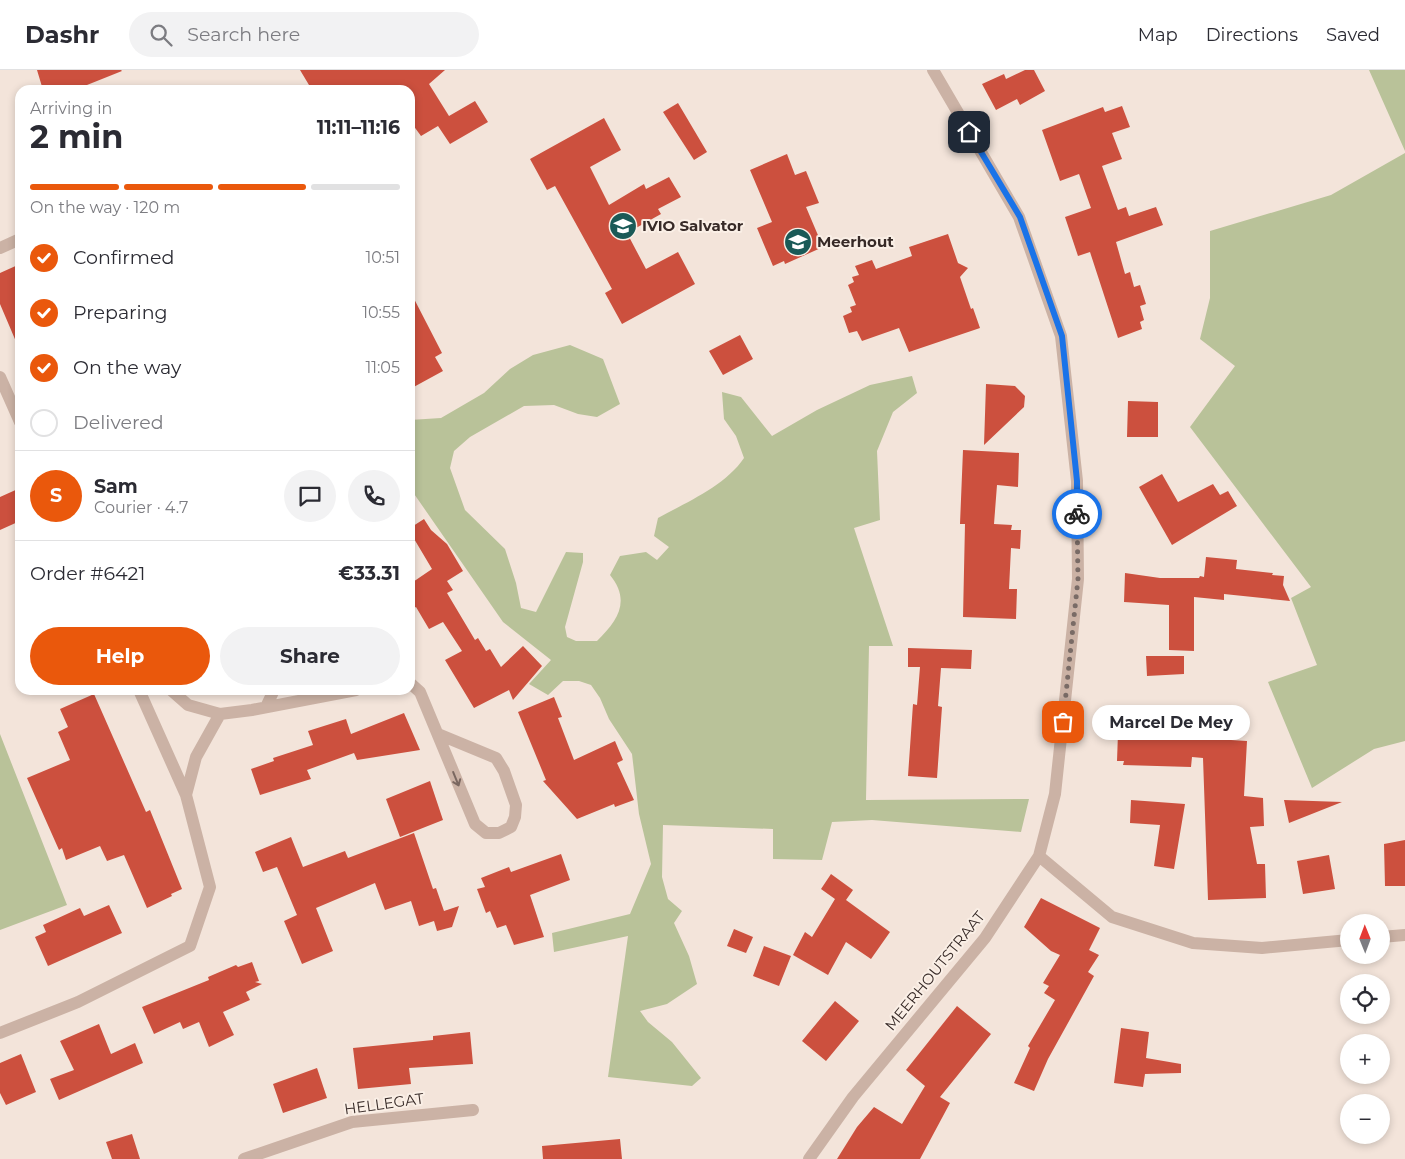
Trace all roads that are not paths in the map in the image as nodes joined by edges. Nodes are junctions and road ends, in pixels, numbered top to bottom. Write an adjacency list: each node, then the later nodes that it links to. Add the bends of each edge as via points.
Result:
1 (933, 70): 15 (street, MEERHOUTSTRAAT, via 1020,217 1062,336 1077,481 1078,579 1055,794)
2 (15, 241): 3 (street)
3 (0, 248)
4 (0, 377): 5 (street)
5 (15, 411)
6 (415, 688): 13 (street)
7 (142, 695): 14 (street)
8 (177, 695): 12 (street, via 188,705)
9 (272, 695): 11 (street)
10 (330, 695): 11 (street)
11 (266, 707): 12 (street)
12 (220, 714): 14 (street, via 196,757)
13 (438, 734): 13 (street, one-way to 13, via 475,824 492,833 511,826 516,805 496,758)
14 (186, 795): 19 (street, via 210,887 190,946 78,1002)
15 (1040, 856): 18 (street, via 1112,917 1193,943 1262,948); 22 (street, MEERHOUTSTRAAT, via 985,938 853,1097)
16 (1405, 935): 17 (street)
17 (1390, 936)
18 (1340, 941)
19 (0, 1032)
20 (473, 1110): 21 (street, HELLEGAT, via 352,1122)
21 (244, 1159)
22 (809, 1159)

